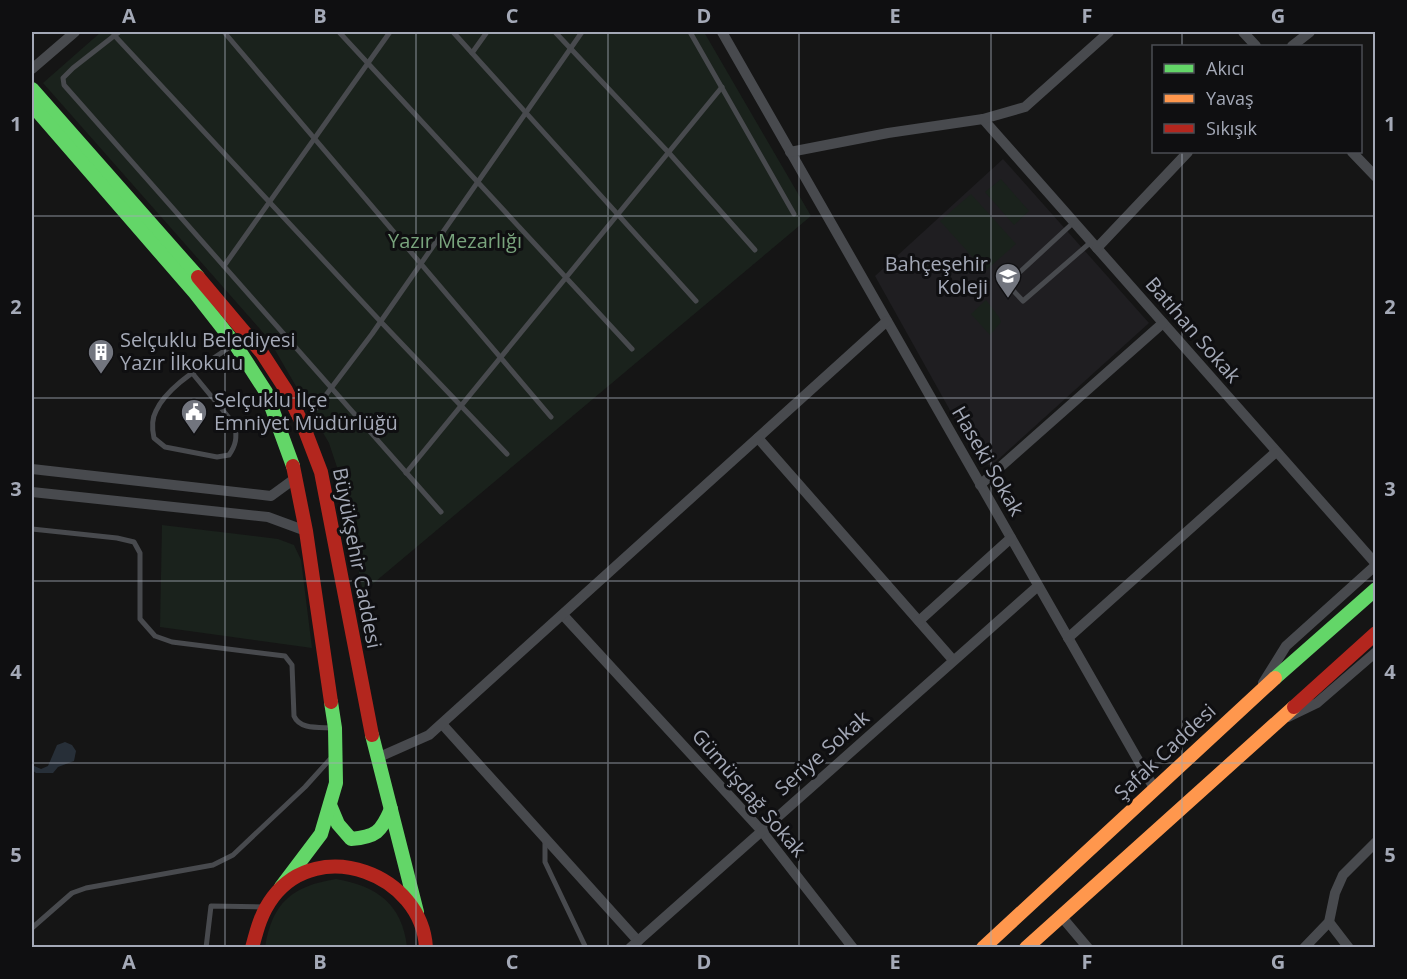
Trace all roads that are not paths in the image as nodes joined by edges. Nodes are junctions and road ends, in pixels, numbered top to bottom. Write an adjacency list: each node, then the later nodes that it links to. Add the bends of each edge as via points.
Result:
1 (75, 32): 20 (street)
2 (224, 32): 26 (lane)
3 (339, 32): 19 (lane)
4 (390, 32): 19 (lane)
5 (453, 32): 18 (lane)
6 (487, 32): 18 (lane)
7 (555, 32): 17 (lane)
8 (582, 32): 17 (lane)
9 (690, 32): 21 (lane)
10 (722, 32): 27 (street)
11 (1109, 32): 25 (street, via 1025,107)
12 (1243, 32): 15 (street)
13 (1311, 32): 16 (street)
14 (116, 33): 33 (lane); 40 (lane, via 73,68 63,78 64,85)
15 (1255, 45)
16 (1293, 45)
17 (570, 49): 24 (lane); 28 (lane)
18 (472, 53): 24 (lane)
19 (367, 63): 26 (lane); 32 (lane)
20 (32, 69)
21 (722, 87): 28 (lane); 34 (lane)
22 (32, 89): 53 (street, Büyükşehir Caddesi, via 262,354)
23 (32, 105): 46 (street)
24 (525, 113): 32 (lane); 35 (lane)
25 (983, 119): 27 (street); 36 (street, Batıhan Sokak)
26 (314, 139): 33 (lane); 39 (lane)
27 (790, 152): 43 (street, Haseki Sokak)
28 (669, 153): 35 (lane); 38 (lane)
29 (1187, 153): 37 (street)
30 (1353, 153): 31 (street)
31 (1376, 177)
32 (477, 183): 39 (lane); 41 (lane)
33 (270, 202): 40 (lane); 44 (lane)
34 (794, 214)
35 (618, 215): 41 (lane); 42 (lane)
36 (1074, 222): 37 (street, Batıhan Sokak); 37 (lane, via 1007,284 1023,301)
37 (1094, 245): 45 (street, Batıhan Sokak)
38 (754, 250)
39 (421, 264): 44 (lane); 48 (lane)
40 (224, 266): 50 (lane)
41 (565, 278): 47 (lane); 48 (lane)
42 (696, 301)
43 (887, 321): 54 (street); 60 (street, Haseki Sokak)
44 (381, 322): 50 (lane); 51 (lane)
45 (1163, 323): 55 (street, Batıhan Sokak); 60 (street)
46 (235, 344): 49 (lane); 59 (street, via 266,392)
47 (632, 349)
48 (502, 358): 51 (lane); 52 (lane)
49 (193, 374): 49 (lane, via 235,425 235,446 229,455 217,457 165,447 154,438 155,411 167,394)
50 (331, 387): 53 (lane); 58 (lane)
51 (462, 407): 56 (lane); 58 (lane)
52 (551, 417)
53 (303, 425): 82 (street, Büyükşehir Caddesi, via 321,472)
54 (758, 438): 71 (street); 72 (street)
55 (1276, 452): 68 (street, Batıhan Sokak); 74 (street)
56 (507, 454)
57 (32, 469): 62 (street)
58 (406, 473): 63 (lane)
59 (297, 477): 62 (street); 66 (street)
60 (980, 485): 67 (street, Haseki Sokak)
61 (32, 492): 64 (street)
62 (271, 496): 64 (street)
63 (441, 512)
64 (268, 517): 66 (street)
65 (32, 529): 80 (lane, via 134,542 140,553 140,619 155,636 172,642 285,656 292,665 297,723)
66 (306, 531): 80 (street)
67 (1011, 538): 69 (street, Haseki Sokak); 72 (street)
68 (1376, 565): 77 (street, via 1286,646)
69 (1038, 586): 74 (street, Haseki Sokak); 76 (street, Seriye Sokak)
70 (1376, 588): 77 (street, Şafak Caddesi)
71 (563, 615): 79 (street); 86 (street, Gümüşdağ Sokak)
72 (919, 621): 76 (street)
73 (1376, 633): 78 (street)
74 (1068, 638): 83 (street, Haseki Sokak)
75 (1376, 652): 78 (street, via 1317,703)
76 (953, 660): 86 (street, Seriye Sokak)
77 (1254, 696): 83 (street, Şafak Caddesi)
78 (1274, 723): 92 (street)
79 (442, 724): 82 (street, via 429,735); 87 (street)
80 (335, 728): 81 (street)
81 (336, 753): 84 (street, via 336,783); 94 (lane, via 305,787 223,861 86,888 72,893)
82 (377, 758): 85 (street, Büyükşehir Caddesi)
83 (1154, 788): 101 (street, Şafak Caddesi)
84 (330, 805): 85 (street, via 334,821 351,838 374,837 383,829); 89 (street, via 321,834)
85 (391, 809): 91 (street, Büyükşehir Caddesi)
86 (761, 830): 95 (street, Seriye Sokak); 100 (street, Gümüşdağ Sokak)
87 (545, 837): 95 (street); 99 (lane, via 545,862)
88 (1376, 842): 93 (street, via 1343,875)
89 (281, 887): 90 (street); 91 (street, via 303,872 328,866 355,867 380,875 401,891)
90 (264, 907): 97 (lane, via 212,906); 98 (street)
91 (417, 912): 96 (street, Büyükşehir Caddesi)
92 (1061, 916): 102 (street); 103 (street)
93 (1329, 922): 104 (street); 105 (street)
94 (32, 928)
95 (634, 944)
96 (427, 945)
97 (206, 948)
98 (252, 948)
99 (586, 948)
100 (853, 948)
101 (983, 948)
102 (1026, 948)
103 (1088, 948)
104 (1304, 948)
105 (1349, 948)

